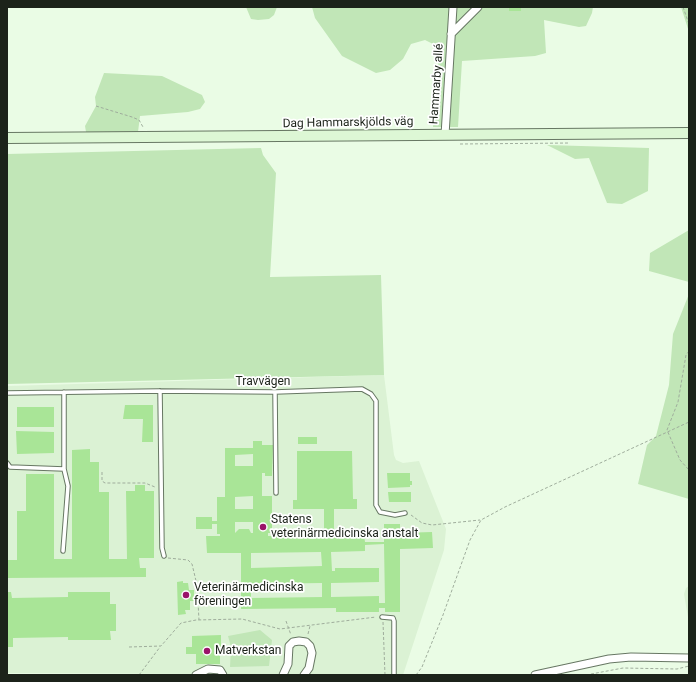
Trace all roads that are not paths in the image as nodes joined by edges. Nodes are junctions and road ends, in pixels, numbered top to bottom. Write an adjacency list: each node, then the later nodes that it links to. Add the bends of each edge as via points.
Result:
1 (453, 7): 3 (street, Hammarby allé)
2 (478, 7): 3 (street, Hammarby allé)
3 (451, 34): 5 (street, Hammarby allé)
4 (689, 133): 5 (main road, Dag Hammarskjölds väg)
5 (445, 135): 6 (main road, Dag Hammarskjölds väg)
6 (7, 138)
7 (160, 390): 8 (lane, Travvägen); 9 (lane, Travvägen); 16 (lane)
8 (64, 392): 10 (lane, Travvägen); 12 (lane)
9 (275, 392): 13 (lane); 14 (lane, Travvägen, via 362,389 372,394 376,401 376,506 380,512 395,515)
10 (7, 393)
11 (7, 463): 12 (lane, via 10,467)
12 (64, 469): 15 (lane, via 68,486)
13 (276, 493)
14 (405, 513)
15 (63, 551)
16 (164, 556)
17 (382, 617): 23 (lane, via 393,618 394,621)
18 (689, 658): 24 (street, via 609,659)
19 (196, 675): 20 (street, via 208,669 220,670)
20 (223, 675)
21 (283, 675): 22 (street, via 288,664 289,646 294,642 306,642 312,653 309,668)
22 (304, 675)
23 (394, 675)
24 (535, 675)

